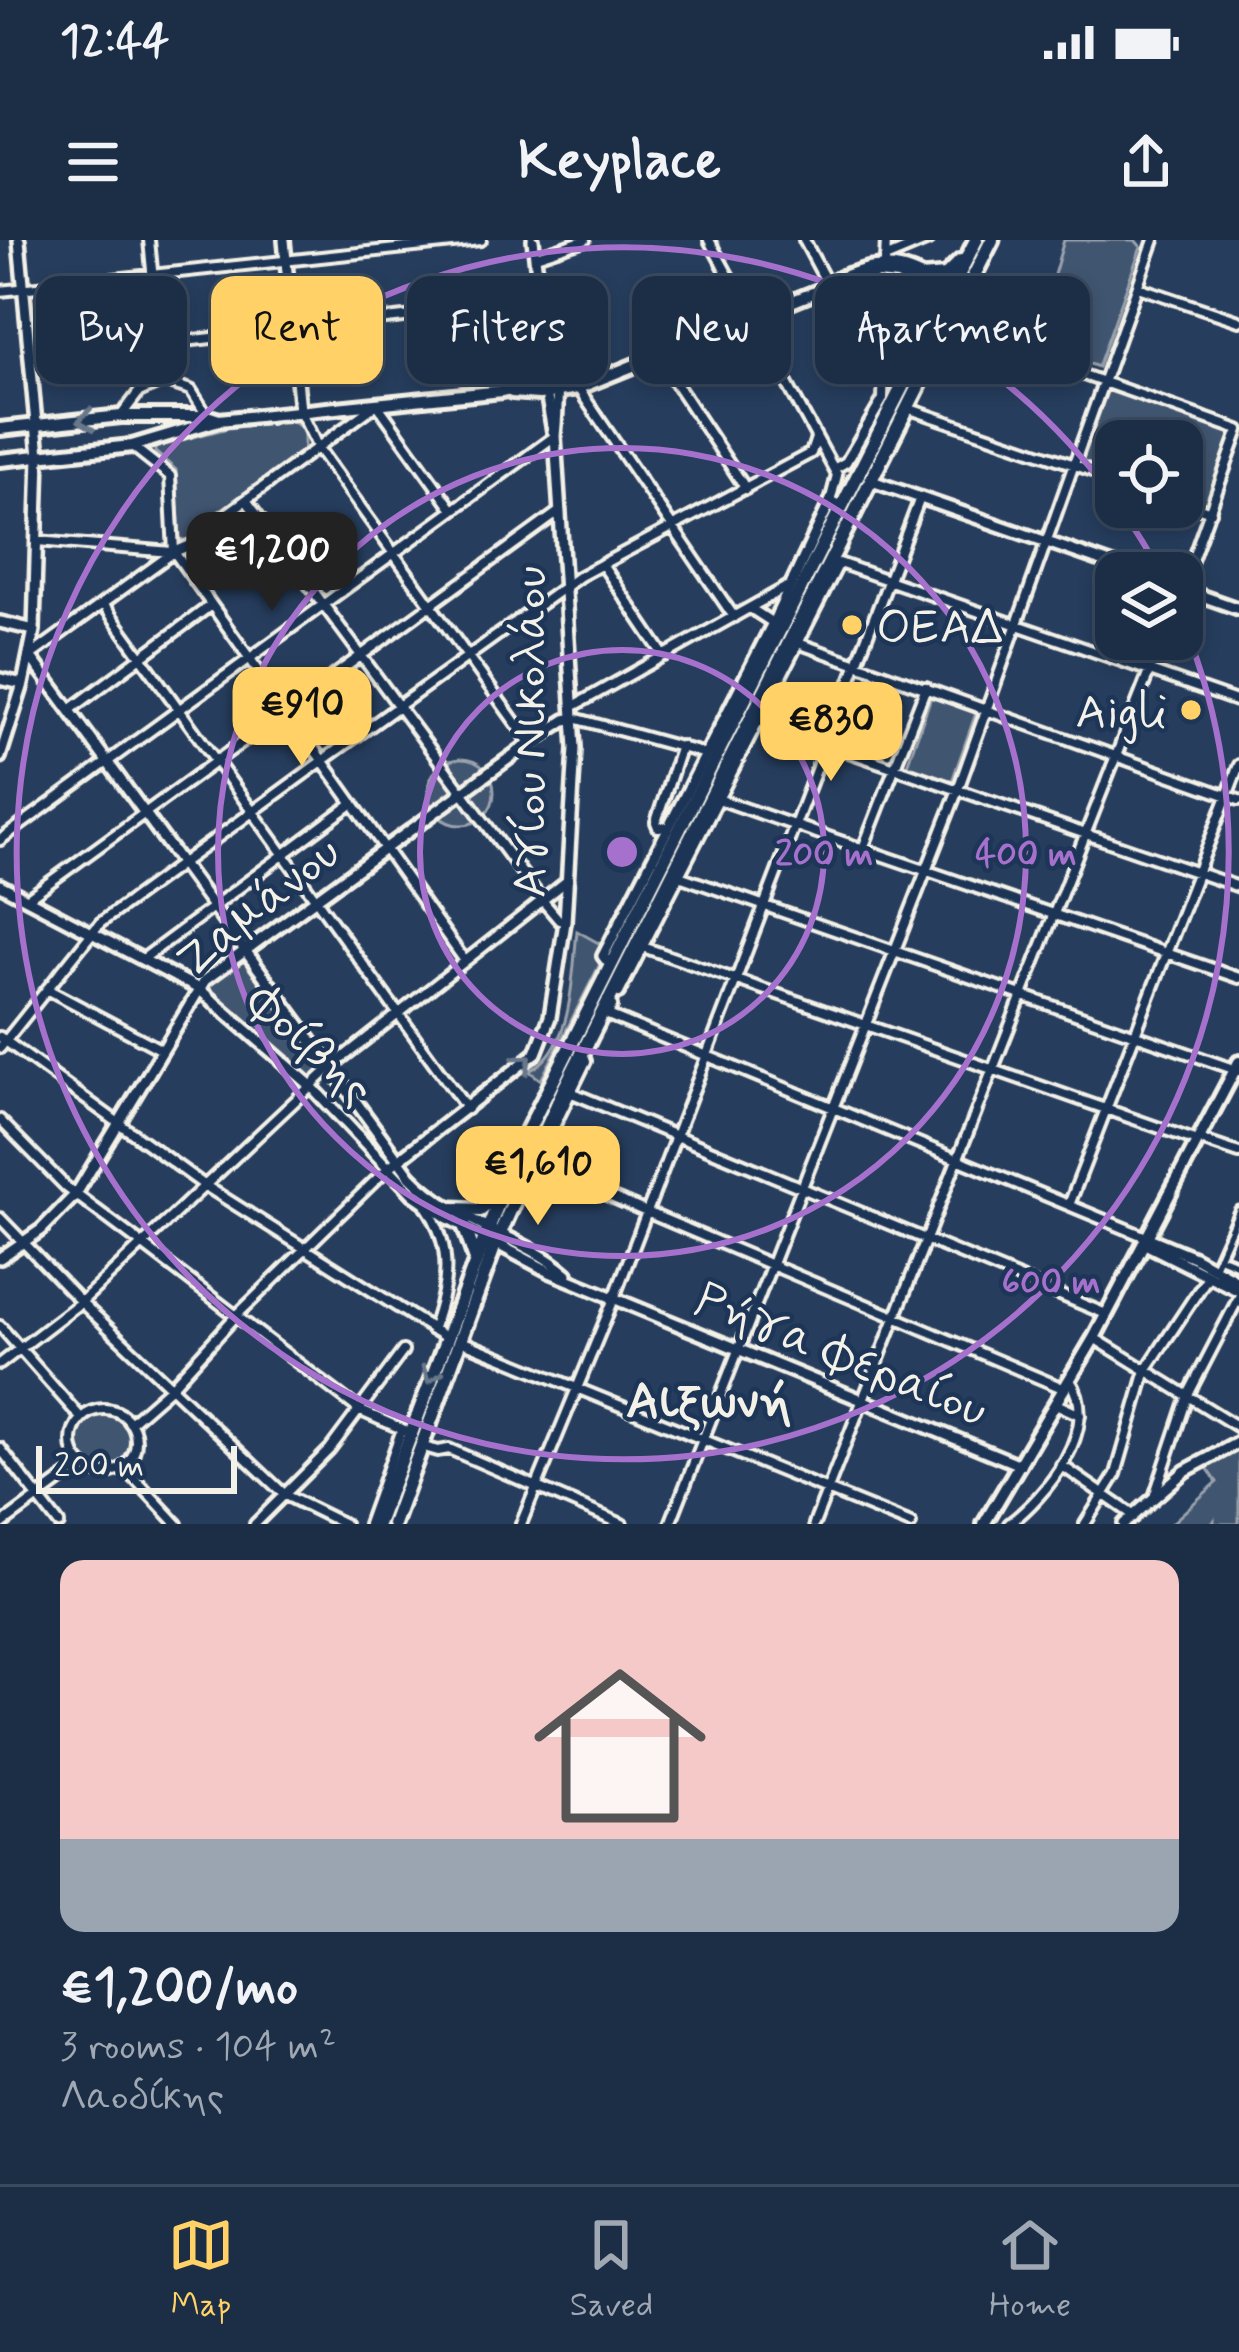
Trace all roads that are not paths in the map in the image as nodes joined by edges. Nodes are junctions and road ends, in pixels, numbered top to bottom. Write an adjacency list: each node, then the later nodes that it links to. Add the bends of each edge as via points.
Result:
1 (19, 240): 29 (street)
2 (149, 240): 19 (street)
3 (284, 240): 17 (street)
4 (476, 240): 14 (street)
5 (533, 240): 16 (street, Αγίου Νικολάου)
6 (585, 240): 16 (street)
7 (710, 240): 22 (street)
8 (804, 240): 23 (street)
9 (886, 240): 18 (street)
10 (928, 240): 13 (street)
11 (995, 240): 15 (main road)
12 (1154, 240): 28 (street)
13 (913, 243): 18 (street)
14 (396, 245): 17 (street)
15 (976, 249): 27 (main road)
16 (536, 256): 21 (street, Αγίου Νικολάου)
17 (286, 262): 19 (street); 20 (street)
18 (885, 265): 24 (main road); 25 (street); 26 (main road)
19 (153, 274): 29 (street)
20 (287, 276)
21 (538, 276)
22 (729, 276)
23 (824, 276)
24 (856, 276)
25 (892, 276)
26 (906, 276)
27 (946, 276)
28 (1138, 287): 31 (street); 35 (street)
29 (23, 289): 30 (street); 33 (street)
30 (0, 291)
31 (1239, 321)
32 (36, 357): 33 (street)
33 (30, 358): 53 (street)
34 (1090, 378): 35 (street)
35 (1105, 383): 55 (street); 62 (street)
36 (155, 384): 51 (street)
37 (174, 384): 52 (street, via 191,390)
38 (298, 384): 50 (street)
39 (562, 384): 46 (main road)
40 (585, 384): 47 (main road)
41 (676, 384): 66 (street)
42 (787, 384): 57 (street)
43 (892, 384): 48 (street)
44 (903, 384): 48 (main road)
45 (905, 384): 48 (main road)
46 (551, 386): 47 (main road); 49 (main road); 56 (street, Αγίου Νικολάου)
47 (578, 388): 74 (street)
48 (894, 403): 62 (street); 63 (street); 65 (main road); 69 (main road)
49 (377, 404): 50 (main road); 59 (street); 71 (street)
50 (300, 412): 52 (main road); 59 (street)
51 (121, 416): 52 (main road); 53 (main road, one-way to 53)
52 (213, 418): 58 (main road)
53 (36, 427): 54 (main road); 60 (street)
54 (0, 429)
55 (1239, 430): 73 (street)
56 (555, 436): 71 (street); 72 (street, Αγίου Νικολάου)
57 (816, 438): 63 (street); 66 (street, via 811,454)
58 (132, 446): 60 (main road); 77 (street, via 170,476)
59 (318, 448): 68 (street); 79 (street)
60 (39, 456): 61 (main road); 75 (street)
61 (0, 460)
62 (1075, 465): 64 (street); 76 (street)
63 (834, 469): 69 (street)
64 (1095, 472)
65 (872, 481): 67 (street); 133 (main road)
66 (746, 489): 74 (street)
67 (920, 498): 76 (street); 82 (street)
68 (246, 500): 77 (street); 88 (street)
69 (835, 504): 84 (street); 129 (main road)
70 (1203, 509): 73 (street)
71 (453, 510): 79 (street)
72 (560, 511): 83 (street, Αγίου Νικολάου); 89 (street)
73 (1211, 512): 78 (street)
74 (674, 527): 81 (street); 92 (street)
75 (37, 541): 77 (street); 96 (street)
76 (1047, 542): 80 (street); 95 (street)
77 (174, 552): 86 (street); 87 (street)
78 (1196, 552)
79 (394, 553): 88 (street); 89 (street)
80 (1095, 559)
81 (602, 565): 83 (street); 101 (street)
82 (887, 582): 95 (street); 97 (street, via 839,563); 105 (street)
83 (567, 584): 100 (street); 116 (street, Αγίου Νικολάου)
84 (792, 584): 90 (street, Ζαμάνου); 94 (street)
85 (1203, 596): 91 (street)
86 (104, 604): 98 (street); 102 (street)
87 (211, 604): 102 (street); 103 (street)
88 (323, 604): 99 (street); 103 (street)
89 (431, 605): 99 (street); 100 (street)
90 (750, 608): 92 (street, Ζαμάνου); 94 (street)
91 (1239, 609)
92 (734, 616): 101 (street, Ζαμάνου)
93 (0, 622): 96 (street)
94 (773, 623): 121 (street)
95 (1017, 626): 106 (street); 115 (street)
96 (34, 630): 98 (street)
97 (799, 643): 105 (street); 117 (street)
98 (30, 656): 108 (street); 113 (street)
99 (361, 656): 111 (street); 114 (street)
100 (467, 656): 111 (street); 118 (street)
101 (664, 656): 116 (street, Ζαμάνου)
102 (142, 658): 112 (street); 113 (street)
103 (249, 658): 112 (street); 114 (street)
104 (1153, 660): 106 (street)
105 (856, 662): 109 (street); 119 (street)
106 (1149, 671): 110 (street); 122 (street)
107 (0, 679): 108 (street)
108 (23, 684): 123 (street)
109 (926, 687): 115 (street); 128 (street)
110 (1239, 702)
111 (398, 707): 125 (street); 130 (street)
112 (178, 709): 124 (street); 126 (street)
113 (70, 710): 124 (street)
114 (286, 710): 125 (street); 126 (street)
115 (987, 710): 122 (street); 131 (street)
116 (574, 712): 118 (street, Ζαμάνου); 120 (street); 150 (street, Αγίου Νικολάου)
117 (759, 721): 119 (street); 133 (street)
118 (530, 743): 130 (street, Ζαμάνου)
119 (823, 745): 128 (street); 138 (street)
120 (681, 746): 121 (street); 139 (street, via 656,822)
121 (706, 754): 129 (street)
122 (1116, 756): 132 (street); 140 (street)
123 (0, 757)
124 (106, 760): 137 (street); 141 (street)
125 (322, 760): 135 (street); 136 (street)
126 (215, 761): 136 (street); 137 (street)
127 (1239, 765): 132 (street)
128 (893, 769): 131 (street); 144 (street)
129 (697, 781): 139 (street); 167 (main road)
130 (464, 792): 143 (street, Ζαμάνου); 155 (street)
131 (957, 792): 140 (street); 147 (street)
132 (1227, 796): 134 (street); 148 (street)
133 (715, 798): 138 (street); 142 (main road)
134 (1239, 800)
135 (352, 803): 143 (street); 145 (street)
136 (252, 812): 145 (street); 146 (street)
137 (145, 813): 146 (street); 153 (street)
138 (792, 825): 144 (street); 156 (street)
139 (667, 827): 167 (street, via 603,956)
140 (1085, 834): 148 (street); 158 (street)
141 (0, 840)
142 (690, 846): 149 (street); 161 (main road)
143 (385, 849): 154 (street, Ζαμάνου); 166 (street)
144 (862, 851): 147 (street)
145 (282, 855): 154 (street); 157 (street)
146 (182, 863): 157 (street); 160 (street)
147 (925, 872): 158 (street); 162 (street)
148 (1199, 874): 152 (street); 164 (street)
149 (680, 876): 156 (street); 161 (street)
150 (569, 879): 155 (street); 159 (street, Αγίου Νικολάου)
151 (0, 885): 153 (street, Φοίβης)
152 (1239, 887)
153 (28, 898): 160 (street, Φοίβης)
154 (314, 900): 163 (street, Ζαμάνου); 173 (street)
155 (542, 900): 159 (street); 166 (street)
156 (761, 906): 162 (street); 169 (street)
157 (214, 907): 163 (street); 165 (street)
158 (1053, 915): 164 (street); 172 (street)
159 (565, 922): 185 (street, Αγίου Νικολάου, one-way to 159, via 545,1038)
160 (93, 932): 165 (street, Φοίβης); 170 (street)
161 (645, 938): 169 (street); 178 (main road); 179 (street, via 608,1015)
162 (895, 950): 172 (street); 174 (street)
163 (246, 951): 171 (street, Ζαμάνου); 180 (street)
164 (1167, 955): 168 (street); 175 (street)
165 (143, 959): 171 (street, Φοίβης)
166 (465, 961): 173 (street)
167 (610, 965): 200 (main road)
168 (1239, 978)
169 (734, 979): 174 (street); 179 (street)
170 (47, 989): 176 (street); 177 (street)
171 (199, 989): 177 (street, Ζαμάνου); 183 (street, Φοίβης)
172 (1022, 994): 175 (street); 182 (street)
173 (396, 1016): 180 (street); 185 (street)
174 (866, 1025): 182 (street); 186 (street)
175 (1135, 1034): 181 (street); 187 (street)
176 (2, 1042): 189 (street)
177 (160, 1049): 189 (street, Ζαμάνου)
178 (582, 1051): 184 (street, via 586,1061); 194 (main road)
179 (705, 1055): 186 (street); 190 (street)
180 (331, 1067): 183 (street); 196 (street)
181 (1238, 1068): 191 (main road)
182 (993, 1069): 187 (street); 195 (street)
183 (310, 1085): 197 (street, Φοίβης); 198 (street)
184 (570, 1092): 190 (street); 192 (street)
185 (467, 1108): 196 (street, Αγίου Νικολάου)
186 (834, 1108): 195 (street); 199 (street)
187 (1107, 1108): 191 (street); 203 (street)
188 (0, 1120): 201 (street)
189 (116, 1124): 198 (street); 201 (street, Ζαμάνου)
190 (674, 1136): 199 (street); 205 (street)
191 (1197, 1140): 193 (street); 211 (main road)
192 (546, 1143): 194 (main road); 205 (street, via 540,1167)
193 (1239, 1153)
194 (532, 1156): 209 (main road)
195 (957, 1159): 203 (street); 210 (street)
196 (399, 1160): 197 (street, Αγίου Νικολάου); 207 (street)
197 (388, 1168): 202 (street, Φοίβης); 214 (street)
198 (204, 1186): 213 (street); 214 (street)
199 (800, 1186): 210 (street); 217 (street)
200 (500, 1193): 207 (main road); 209 (main road)
201 (76, 1194): 212 (street, Ζαμάνου); 213 (street)
202 (424, 1203): 207 (street, Φοίβης); 208 (street)
203 (1070, 1205): 211 (street)
204 (1239, 1211): 219 (street)
205 (644, 1213): 217 (street); 221 (street)
206 (0, 1218): 212 (street)
207 (458, 1219): 208 (street); 209 (street, Φοίβης); 209 (street); 216 (main road)
208 (440, 1232): 227 (street, via 447,1285)
209 (492, 1234): 216 (main road); 221 (street, Ρήγα Φεραίου, via 550,1272); 229 (main road)
210 (926, 1239): 223 (street); 225 (street)
211 (1145, 1240): 219 (street); 223 (main road)
212 (25, 1243): 215 (street, Ζαμάνου); 222 (street)
213 (142, 1244): 222 (street); 224 (street)
214 (304, 1250): 224 (street); 227 (street)
215 (0, 1258)
216 (476, 1258): 227 (main road)
217 (770, 1264): 225 (street); 231 (street)
218 (1239, 1265): 219 (street)
219 (1214, 1266): 220 (street); 234 (street)
220 (1239, 1290): 238 (street)
221 (614, 1297): 231 (street, Ρήγα Φεραίου); 237 (street)
222 (81, 1302): 230 (street); 236 (street)
223 (1107, 1314): 228 (main road)
224 (236, 1316): 236 (street); 241 (street)
225 (896, 1316): 235 (street); 239 (street)
226 (0, 1326): 230 (street)
227 (438, 1333): 246 (main road, one-way to 246)
228 (1094, 1338): 234 (street); 235 (main road)
229 (461, 1341): 237 (street); 249 (main road)
230 (21, 1349): 233 (street); 243 (street)
231 (739, 1349): 239 (street, Ρήγα Φεραίου); 247 (street)
232 (403, 1352): 241 (street)
233 (0, 1364)
234 (1146, 1370): 238 (street); 257 (street)
235 (1067, 1384): 240 (main road); 242 (street)
236 (170, 1388): 244 (street); 259 (street)
237 (577, 1388): 247 (street); 255 (street)
238 (1188, 1395): 245 (street); 258 (street)
239 (862, 1400): 252 (street, Ρήγα Φεραίου); 256 (street)
240 (1056, 1404): 242 (street); 252 (main road)
241 (361, 1411): 246 (street); 259 (street)
242 (1080, 1415): 253 (street)
243 (81, 1418): 244 (street, via 101,1409); 251 (street, via 72,1447)
244 (130, 1423): 254 (street, via 136,1446)
245 (1239, 1426): 248 (street)
246 (406, 1431): 267 (main road)
247 (704, 1439): 256 (street); 271 (street)
248 (1238, 1442): 258 (street)
249 (424, 1447): 255 (street, via 449,1449); 268 (main road)
250 (0, 1448): 260 (street)
251 (82, 1465): 254 (street, via 103,1474); 260 (street)
252 (1020, 1465): 274 (main road)
253 (1061, 1465): 257 (street); 275 (street)
254 (124, 1466): 264 (street)
255 (536, 1487): 269 (street); 270 (street)
256 (827, 1490): 272 (street); 273 (street)
257 (1106, 1494): 261 (street); 276 (street)
258 (1155, 1494): 261 (street)
259 (285, 1495): 265 (street); 266 (street)
260 (39, 1499): 262 (street); 263 (street)
261 (1133, 1515): 277 (street)
262 (2, 1524)
263 (59, 1524)
264 (177, 1524)
265 (255, 1524)
266 (344, 1524)
267 (373, 1524)
268 (394, 1524)
269 (521, 1524)
270 (622, 1524)
271 (670, 1524)
272 (814, 1524)
273 (911, 1524)
274 (985, 1524)
275 (1009, 1524)
276 (1085, 1524)
277 (1124, 1524)

